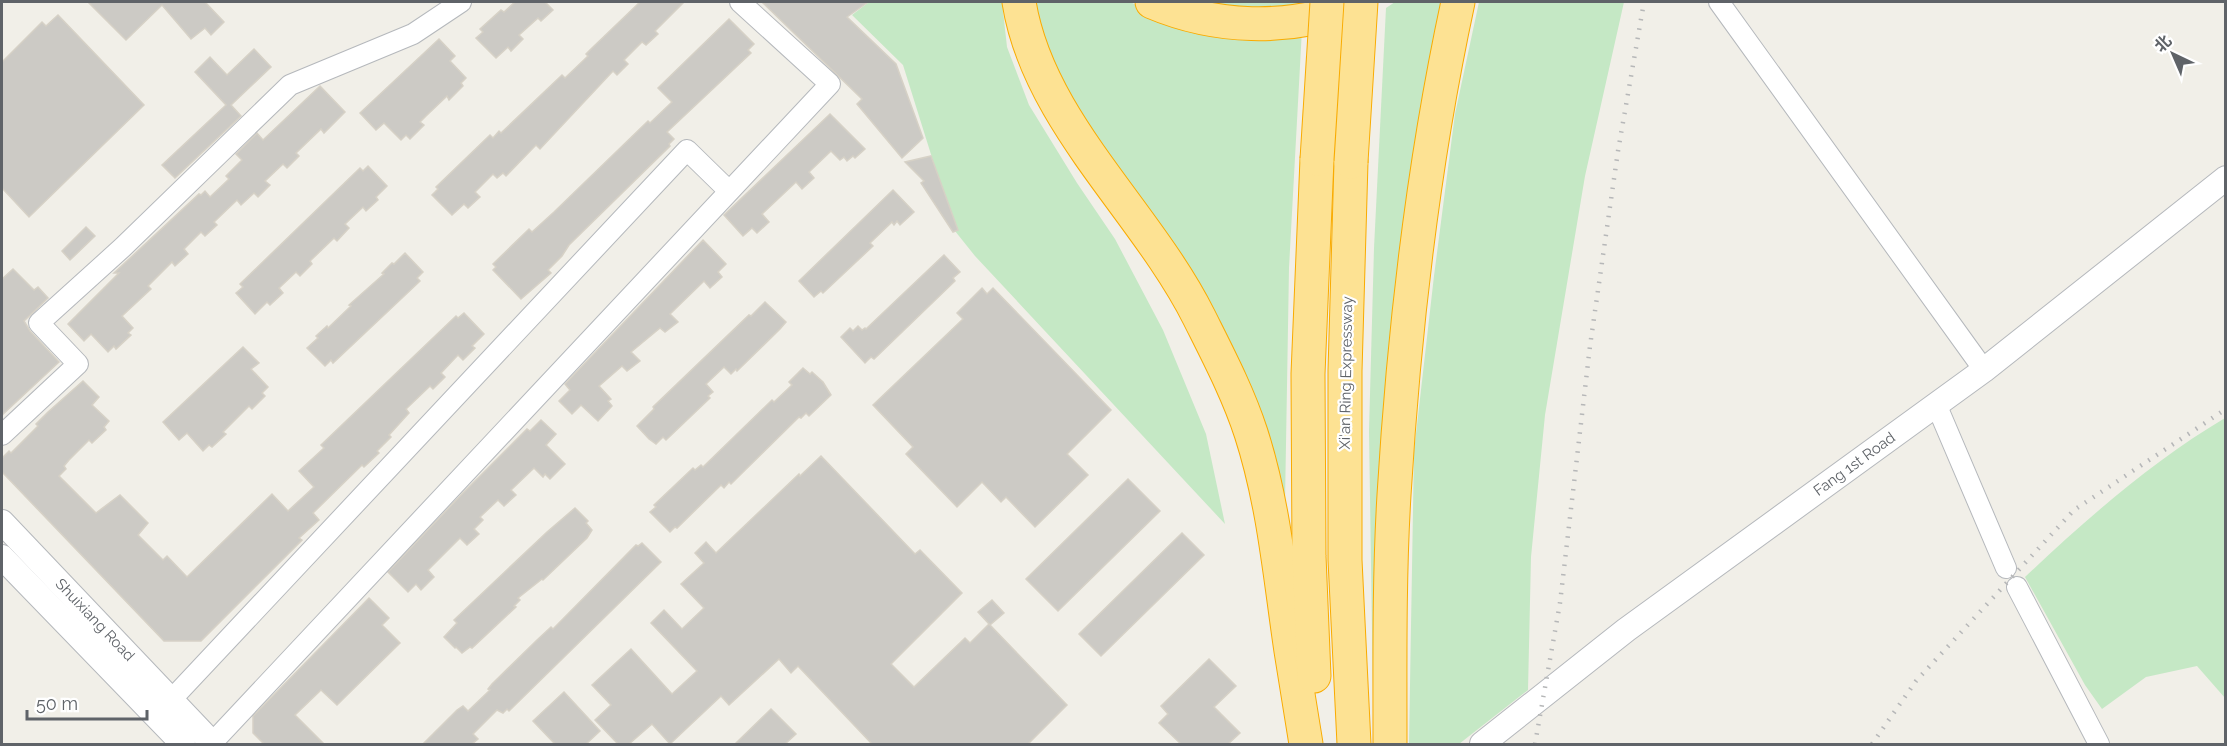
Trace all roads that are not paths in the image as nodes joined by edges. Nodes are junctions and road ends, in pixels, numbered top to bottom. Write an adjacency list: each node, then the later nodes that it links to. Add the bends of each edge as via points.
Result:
1 (461, 2): 13 (street, via 413,34 290,85 39,323 78,364)
2 (740, 2): 10 (street, via 830,84)
3 (1020, 2): 21 (highway, via 1031,50 1053,96 1186,294 1241,406 1260,464 1278,549)
4 (1152, 2): 6 (highway, via 1197,17 1251,24 1306,20)
5 (1327, 2): 22 (highway, bridge, via 1308,374)
6 (1362, 2): 23 (highway, Xi'an Ring Expressway, bridge, via 1351,162 1345,372 1345,560)
7 (1458, 2): 24 (highway, via 1424,186 1402,383 1394,497)
8 (1719, 2): 11 (street)
9 (2226, 178): 11 (street, Fang 1st Road)
10 (729, 191): 18 (street, via 687,150); 20 (street)
11 (1984, 370): 12 (street, Fang 1st Road)
12 (1936, 404): 16 (street); 25 (street, Fang 1st Road, via 1626,630)
13 (2, 435)
14 (2, 522): 18 (street, Shuixiang Road)
15 (2, 557): 19 (street, Shuixiang Road)
16 (2006, 568)
17 (2017, 588): 26 (street)
18 (171, 700): 19 (street, Shuixiang Road)
19 (184, 739): 20 (street, Shuixiang Road)
20 (213, 744)
21 (1306, 744)
22 (1316, 744)
23 (1354, 744)
24 (1390, 744)
25 (1482, 744)
26 (2099, 744)

